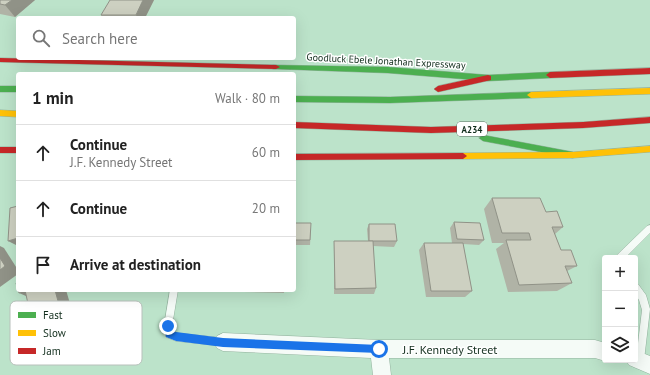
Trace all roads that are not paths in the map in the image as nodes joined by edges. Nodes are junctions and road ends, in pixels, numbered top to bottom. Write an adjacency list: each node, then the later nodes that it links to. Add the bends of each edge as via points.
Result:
1 (0, 60): 3 (main road, Goodluck Ebele Jonathan Expressway, via 388,70)
2 (650, 71): 3 (main road, Goodluck Ebele Jonathan Expressway)
3 (488, 78): 8 (main road)
4 (0, 89): 5 (main road)
5 (16, 89)
6 (650, 91): 8 (main road)
7 (296, 99): 8 (main road)
8 (390, 100)
9 (0, 113): 10 (main road)
10 (16, 114)
11 (650, 120): 13 (main road, A234)
12 (296, 125): 13 (main road, A234)
13 (431, 130): 17 (main road)
14 (650, 149): 17 (main road)
15 (0, 150): 16 (main road)
16 (16, 150)
17 (574, 155): 18 (main road)
18 (296, 157)
19 (650, 228): 20 (lane)
20 (623, 255)
21 (638, 291): 26 (lane, via 646,310)
22 (174, 292): 23 (lane, via 169,334)
23 (223, 342): 24 (street, J.F. Kennedy Street)
24 (379, 349): 25 (street, J.F. Kennedy Street, via 594,349); 27 (street)
25 (602, 351)
26 (642, 361)
27 (382, 375)

